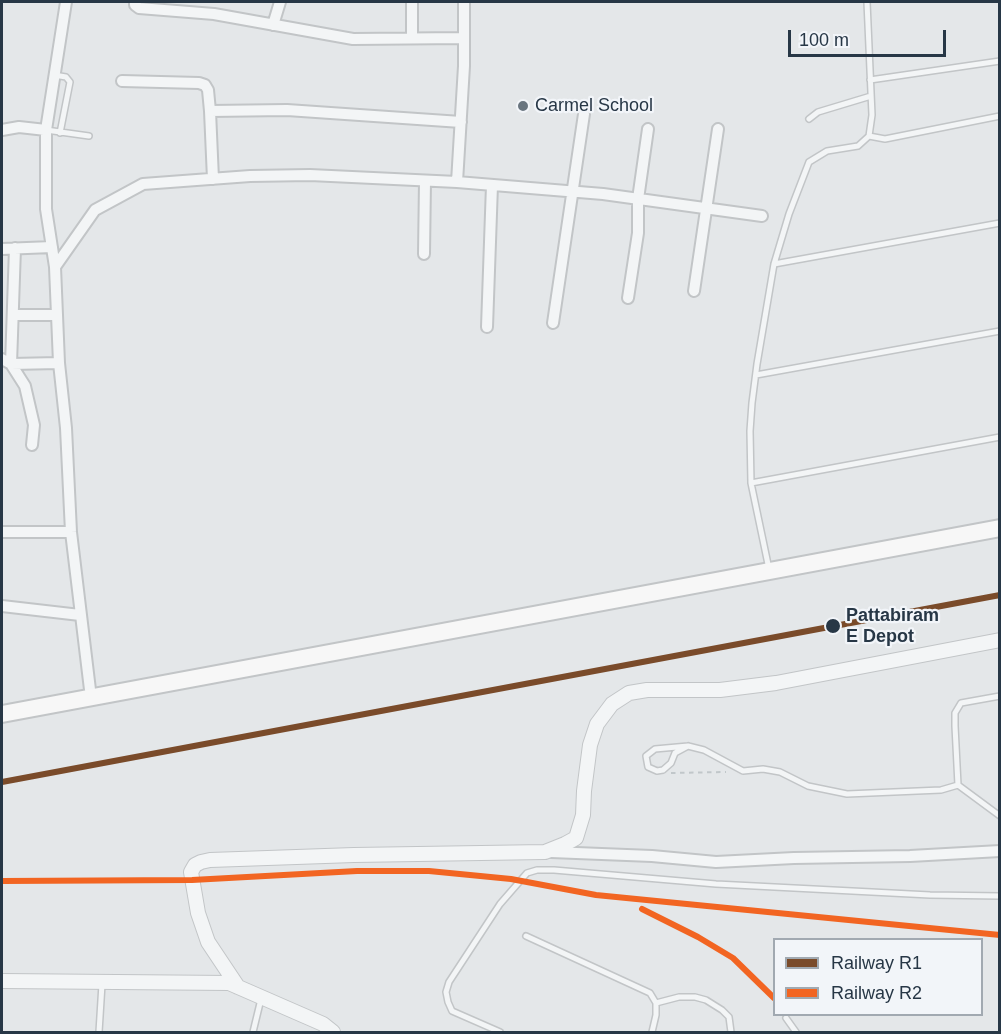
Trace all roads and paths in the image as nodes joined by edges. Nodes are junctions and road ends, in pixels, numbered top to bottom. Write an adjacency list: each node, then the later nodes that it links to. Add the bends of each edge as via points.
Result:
1 (66, 2): 11 (street)
2 (135, 2): 7 (street, via 140,8 213,14)
3 (280, 2): 7 (street)
4 (412, 2): 8 (street)
5 (464, 2): 9 (street)
6 (867, 2): 12 (lane)
7 (273, 25): 8 (street, via 353,39)
8 (412, 38): 9 (street)
9 (464, 38): 19 (street)
10 (999, 61): 12 (lane)
11 (54, 75): 23 (street); 24 (lane, via 70,82)
12 (870, 80): 14 (lane)
13 (122, 81): 15 (street, via 205,85)
14 (871, 96): 18 (lane, via 818,112); 26 (lane)
15 (210, 111): 19 (street, via 287,110); 27 (street)
16 (584, 114): 31 (street)
17 (999, 116): 26 (lane, via 885,139)
18 (809, 119)
19 (461, 122): 29 (street)
20 (648, 129): 32 (street)
21 (718, 129): 33 (street)
22 (2, 130): 23 (street)
23 (46, 130): 24 (lane); 36 (street, via 46,209)
24 (60, 133): 25 (lane)
25 (89, 136)
26 (869, 136): 40 (lane, via 858,146 827,151 809,162)
27 (213, 179): 28 (street, via 310,175); 41 (street, via 143,184 95,210)
28 (425, 181): 29 (street); 39 (street)
29 (458, 182): 30 (street)
30 (492, 185): 31 (street); 47 (street)
31 (574, 192): 32 (street); 46 (street)
32 (638, 199): 33 (street); 43 (street, via 638,233)
33 (707, 210): 34 (street); 42 (street)
34 (762, 216)
35 (999, 223): 40 (lane)
36 (52, 247): 38 (street); 41 (street)
37 (2, 249): 38 (street)
38 (15, 249): 44 (street)
39 (424, 254)
40 (774, 264): 51 (lane)
41 (55, 267): 45 (street)
42 (694, 291)
43 (627, 298)
44 (13, 315): 45 (street); 49 (street)
45 (56, 315): 50 (street)
46 (553, 322)
47 (487, 327)
48 (999, 331): 51 (lane)
49 (6, 362): 50 (street); 53 (street, via 25,386 34,425)
50 (59, 363): 57 (street)
51 (756, 375): 54 (lane, via 751,412)
52 (999, 437): 54 (lane)
53 (32, 445)
54 (751, 483): 58 (lane)
55 (999, 528): 58 (main road)
56 (2, 532): 57 (street)
57 (71, 532): 60 (street)
58 (770, 570): 63 (main road)
59 (2, 606): 60 (street)
60 (80, 615): 63 (street)
61 (999, 640): 71 (street, via 776,683 720,690 629,693 612,704 593,734 583,815 576,838)
62 (999, 696): 68 (lane, via 961,704 955,713)
63 (91, 698): 64 (main road)
64 (2, 714)
65 (688, 746): 66 (lane, via 675,753 667,767); 66 (lane, via 655,749 646,756 648,767); 67 (lane, via 705,750)
66 (657, 771): 67 (path)
67 (743, 771): 68 (lane, via 780,772 808,786 847,794)
68 (958, 786): 69 (lane)
69 (999, 816)
70 (999, 851): 71 (street, via 716,862)
71 (545, 852): 76 (street, via 201,862 191,872 198,913 208,942)
72 (999, 896): 83 (lane, via 716,884 537,870 527,873 500,904 446,992 453,1011)
73 (526, 936): 78 (lane, via 650,993)
74 (2, 981): 75 (street)
75 (103, 982): 76 (street, via 229,983); 80 (lane)
76 (238, 987): 77 (street)
77 (261, 997): 81 (lane); 82 (street)
78 (656, 1003): 84 (lane); 85 (lane, via 679,997 706,1000 729,1017)
79 (786, 1018): 86 (lane)
80 (98, 1032)
81 (253, 1032)
82 (333, 1032)
83 (500, 1032)
84 (652, 1032)
85 (731, 1032)
86 (796, 1032)

